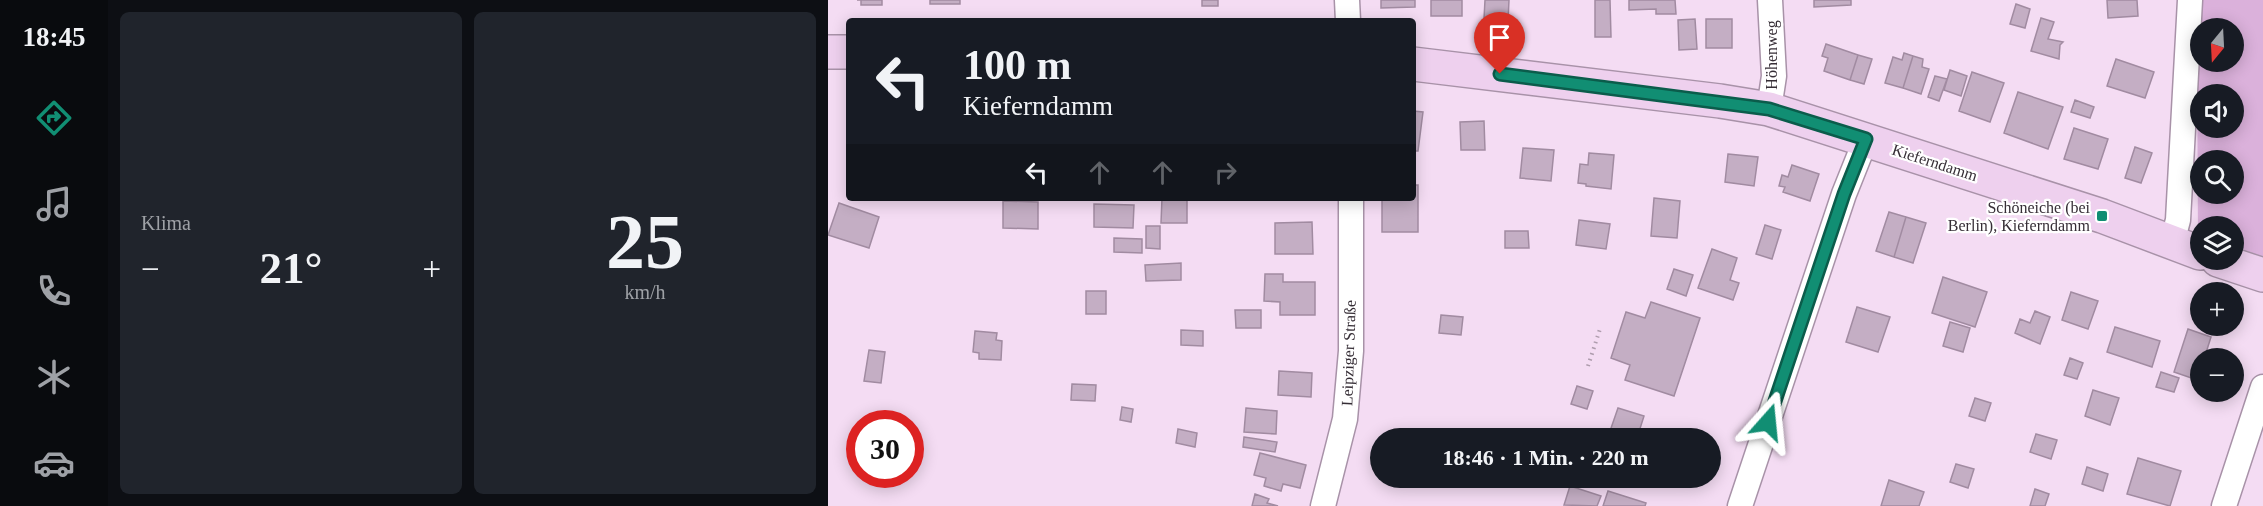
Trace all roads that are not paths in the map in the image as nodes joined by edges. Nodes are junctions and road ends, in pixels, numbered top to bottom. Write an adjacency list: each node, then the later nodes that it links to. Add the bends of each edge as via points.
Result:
1 (1347, 0): 4 (street)
2 (1770, 0): 8 (street, Höhenweg, via 1774,76)
3 (2190, 0): 11 (street, via 2178,220)
4 (1348, 18)
5 (828, 52): 6 (street)
6 (846, 52)
7 (1416, 64): 8 (street, Kieferndamm)
8 (1769, 109): 9 (street, Kieferndamm)
9 (1866, 139): 11 (street, Kieferndamm, via 2102,216); 16 (street)
10 (1351, 201): 15 (street, Leipziger Straße, via 1351,351 1346,419)
11 (2186, 248)
12 (2244, 269): 13 (street)
13 (2263, 275)
14 (2263, 387): 17 (street)
15 (1323, 506)
16 (1740, 506)
17 (2224, 506)

